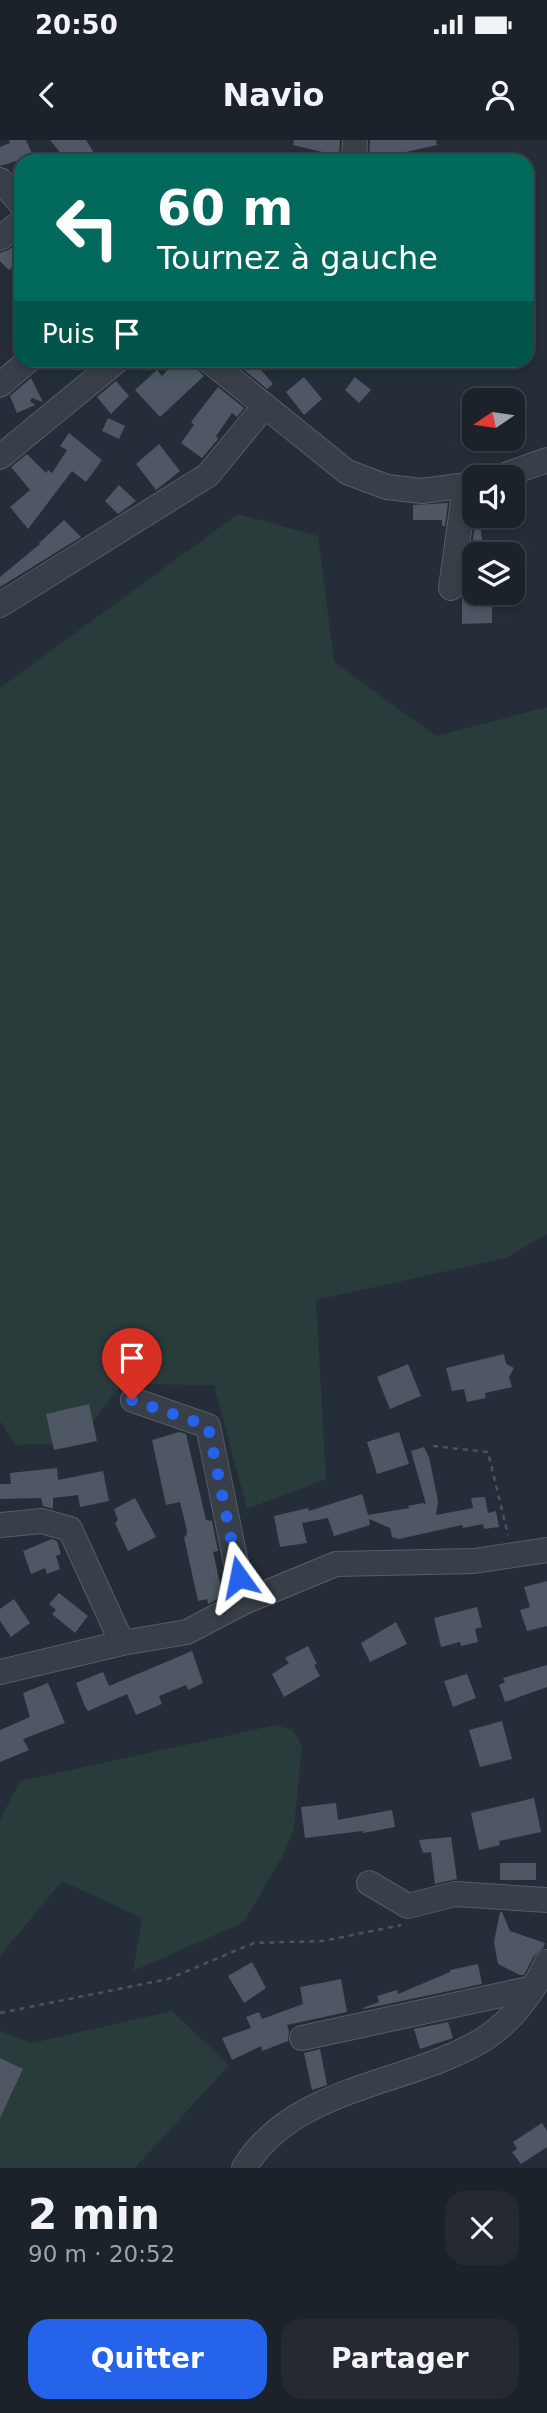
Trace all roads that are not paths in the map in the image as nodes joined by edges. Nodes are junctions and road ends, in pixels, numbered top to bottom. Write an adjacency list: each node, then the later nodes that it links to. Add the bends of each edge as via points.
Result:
1 (0, 180): 2 (street)
2 (14, 196)
3 (14, 227): 4 (street)
4 (0, 238)
5 (20, 368): 8 (street)
6 (108, 368): 10 (street)
7 (218, 368): 9 (street)
8 (0, 385)
9 (264, 407): 13 (street, via 347,472 387,487 422,491); 16 (street, via 208,475)
10 (0, 457)
11 (547, 460): 12 (street)
12 (525, 468)
13 (462, 486)
14 (462, 527): 15 (street)
15 (452, 587)
16 (0, 605)
17 (132, 1400): 20 (street, via 208,1426)
18 (0, 1525): 21 (street, via 42,1521 70,1528)
19 (547, 1549): 20 (street, via 474,1561 336,1564)
20 (244, 1602): 21 (street, via 187,1632)
21 (122, 1643): 22 (street)
22 (0, 1672)
23 (369, 1883): 24 (street, via 408,1906 455,1895)
24 (547, 1900)
25 (490, 1908): 26 (street)
26 (547, 1913)
27 (547, 1962): 28 (street)
28 (533, 1988): 29 (street); 30 (street, via 515,2012 484,2039 319,2104 269,2138)
29 (302, 2038)
30 (244, 2168)

